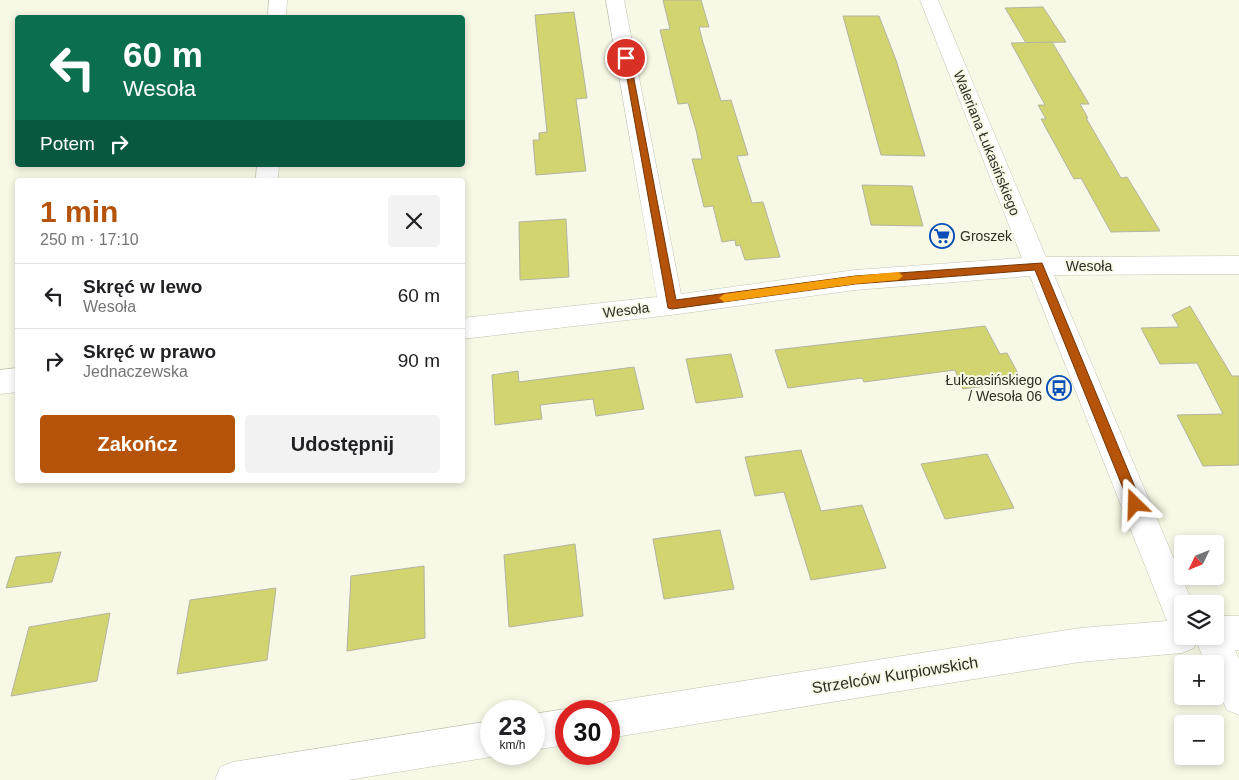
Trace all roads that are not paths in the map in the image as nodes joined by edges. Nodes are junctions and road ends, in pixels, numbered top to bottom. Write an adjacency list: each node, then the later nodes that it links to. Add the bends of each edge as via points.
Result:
1 (278, 0): 4 (street)
2 (615, 0): 7 (street)
3 (929, 0): 6 (street, Waleriana Łukasińskiego)
4 (277, 15)
5 (1239, 265): 6 (street, Wesoła)
6 (1038, 266): 7 (street, Wesoła, via 855,280); 11 (street, Waleriana Łukasińskiego)
7 (672, 305): 8 (street, Wesoła)
8 (465, 329)
9 (15, 380): 10 (street)
10 (0, 382)
11 (1174, 598)
12 (1224, 633): 13 (street)
13 (1239, 633)
14 (1174, 637): 17 (street, Strzelców Kurpiowskich, via 1080,645)
15 (1215, 645): 16 (street)
16 (1239, 698)
17 (620, 718)
18 (480, 741): 19 (street)
19 (233, 780)

